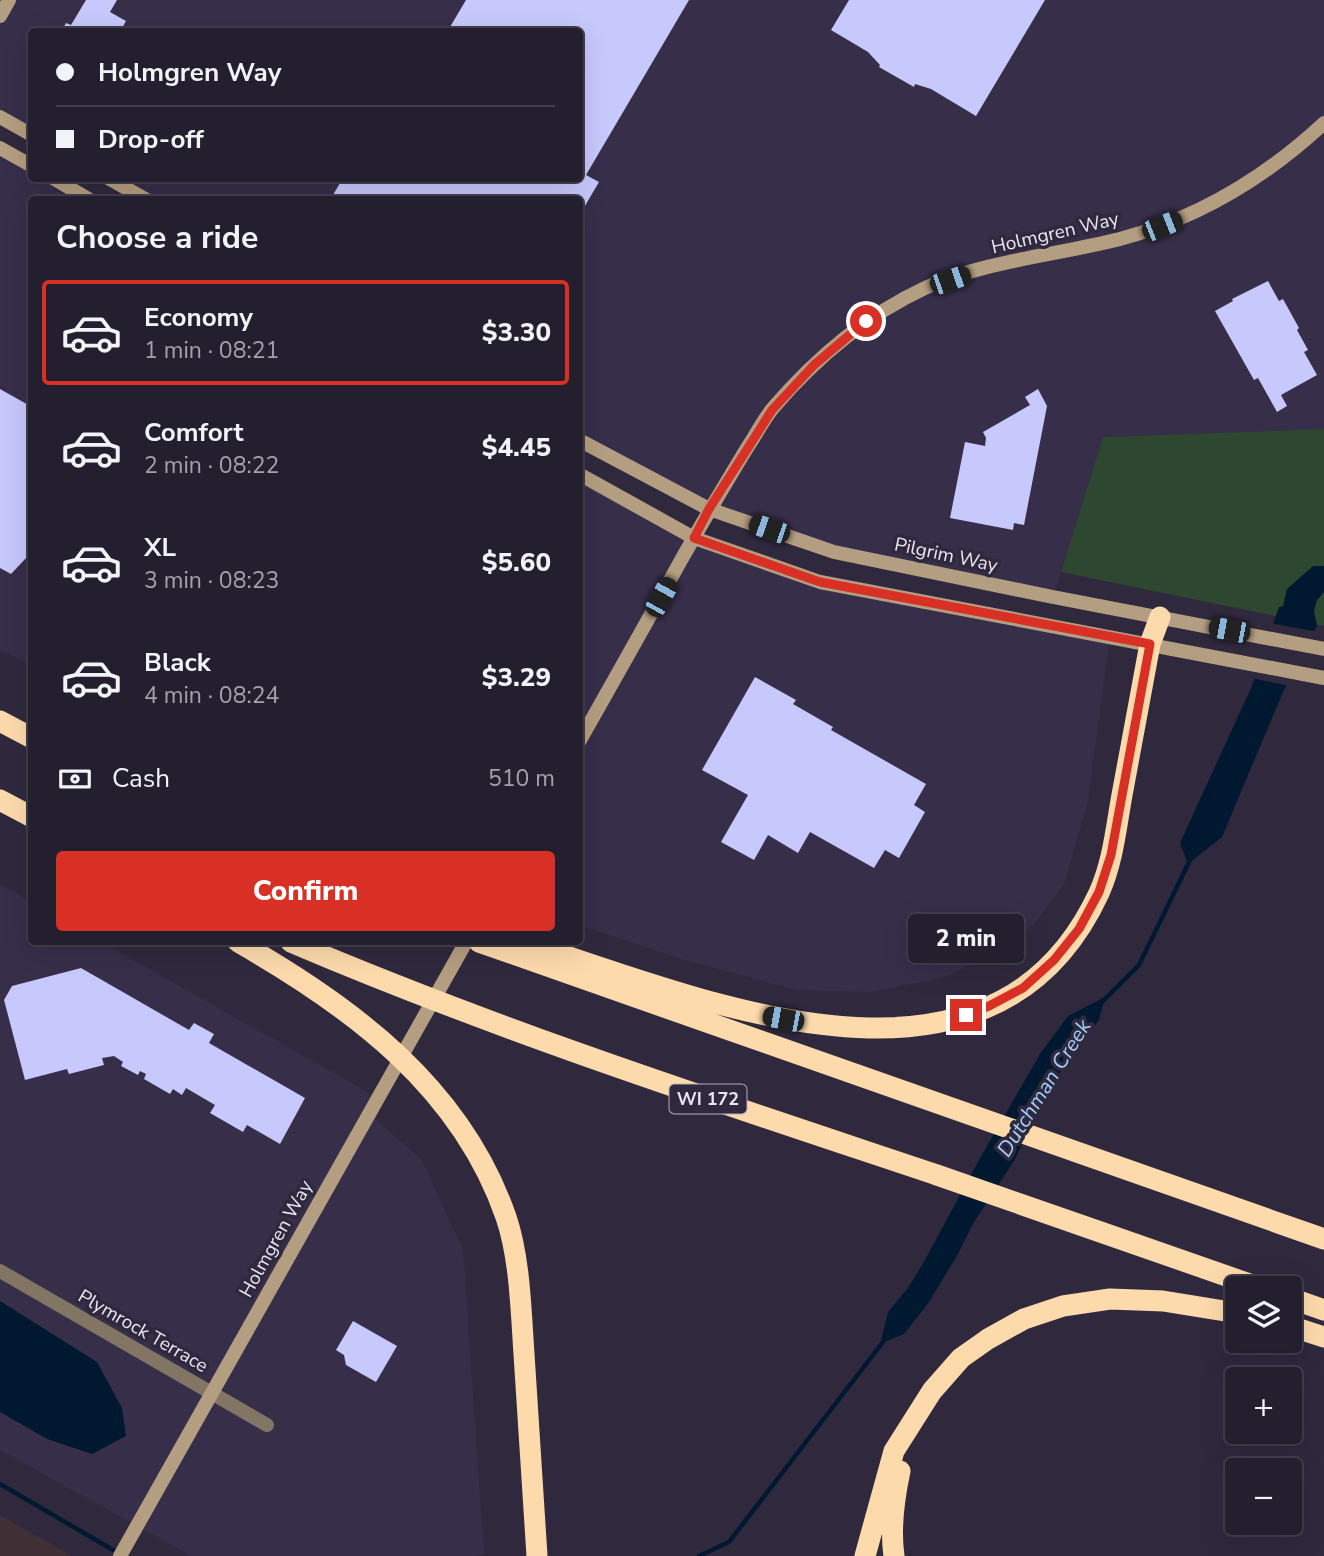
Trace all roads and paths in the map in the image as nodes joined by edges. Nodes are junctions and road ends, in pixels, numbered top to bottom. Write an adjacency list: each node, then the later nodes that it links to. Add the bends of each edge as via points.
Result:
1 (9, 0): 2 (street)
2 (0, 16)
3 (0, 117): 5 (street)
4 (1324, 122): 14 (street, Holmgren Way, via 1274,166 1199,211 1118,239 976,271 926,288 866,321 814,365 772,410)
5 (28, 133)
6 (0, 148): 7 (street)
7 (28, 164)
8 (60, 182): 10 (street)
9 (115, 182): 11 (street)
10 (83, 196)
11 (140, 196)
12 (583, 442): 14 (street, Pilgrim Way)
13 (583, 476): 15 (street)
14 (709, 509): 15 (street, Holmgren Way); 16 (street, Pilgrim Way, via 834,552)
15 (694, 538): 17 (street, via 820,582); 21 (street, Holmgren Way)
16 (1160, 617): 17 (highway); 18 (street, Pilgrim Way)
17 (1150, 644): 19 (street); 29 (highway, via 1111,855 1099,892 1079,929 1054,960 1023,988 989,1006 941,1021 894,1028 844,1027 723,1006)
18 (1319, 648)
19 (1324, 678)
20 (0, 721): 22 (highway)
21 (583, 735)
22 (28, 736)
23 (0, 800): 24 (highway)
24 (28, 815)
25 (243, 945): 42 (highway, via 321,994 397,1053 458,1120 478,1153 507,1219 520,1307)
26 (298, 945): 32 (highway, WI 172, via 479,1018)
27 (464, 945): 38 (street, Holmgren Way)
28 (499, 945): 29 (highway)
29 (519, 948): 30 (highway, via 1058,1147)
30 (1324, 1239)
31 (0, 1270): 38 (street, Plymrock Terrace)
32 (1226, 1276)
33 (1302, 1302): 34 (highway)
34 (1324, 1310)
35 (1225, 1311): 40 (highway, via 1173,1302 1110,1299 1024,1318 961,1358 932,1391)
36 (1302, 1330): 37 (highway)
37 (1324, 1337)
38 (211, 1394): 39 (street, Plymrock Terrace); 41 (street, Holmgren Way)
39 (267, 1425)
40 (909, 1428): 43 (highway, via 894,1451); 44 (highway, via 895,1495)
41 (120, 1556)
42 (537, 1556)
43 (864, 1556)
44 (894, 1556)

